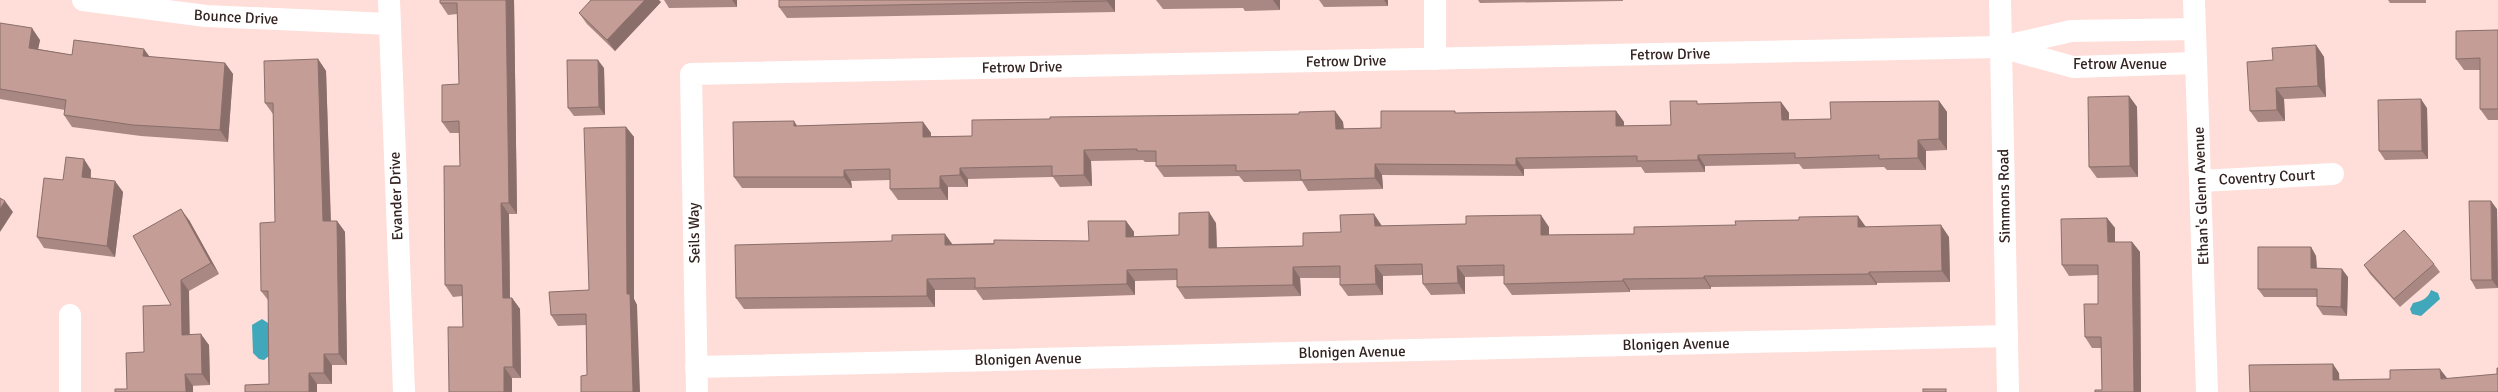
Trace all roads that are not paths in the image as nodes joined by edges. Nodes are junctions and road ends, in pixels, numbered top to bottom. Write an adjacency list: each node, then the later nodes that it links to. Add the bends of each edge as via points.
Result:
1 (83, 0): 6 (street, Bounce Drive, via 206,16)
2 (389, 0): 6 (street, Evander Drive)
3 (1434, 0): 9 (street)
4 (2000, 0): 8 (street, Simmons Road)
5 (2194, 0): 7 (street, Ethan's Glenn Avenue)
6 (390, 24): 18 (street, Evander Drive)
7 (2195, 29): 8 (street, via 2071,31); 10 (street, Ethan's Glenn Avenue)
8 (2001, 47): 9 (street, Fetrow Drive); 10 (street, Fetrow Avenue, via 2073,67); 15 (street, Simmons Road)
9 (1435, 59): 11 (street, Fetrow Drive)
10 (2196, 63): 13 (street, Ethan's Glenn Avenue)
11 (691, 74): 16 (street, Seils Way)
12 (2333, 174): 13 (street, Coventry Court)
13 (2201, 181): 21 (street, Ethan's Glenn Avenue)
14 (70, 314): 17 (street)
15 (2007, 336): 16 (street, Blonigen Avenue); 20 (street, Simmons Road)
16 (696, 367): 19 (street, Seils Way)
17 (70, 392)
18 (404, 392)
19 (697, 392)
20 (2008, 392)
21 (2207, 392)

